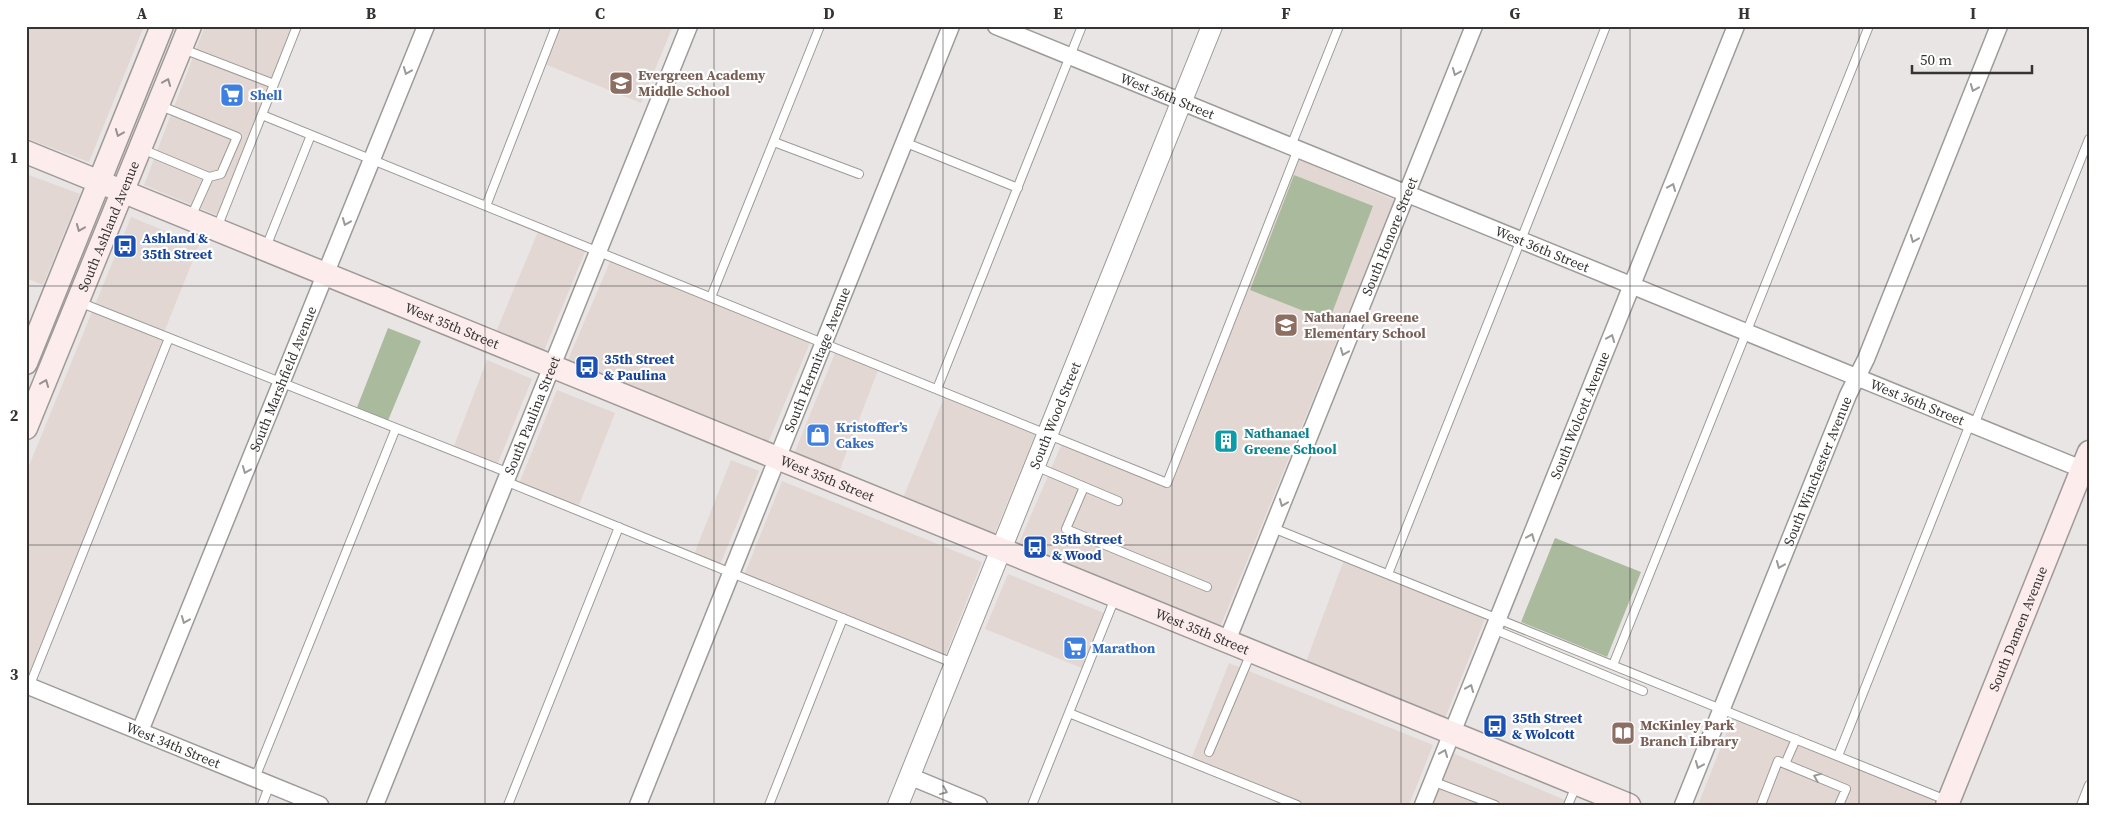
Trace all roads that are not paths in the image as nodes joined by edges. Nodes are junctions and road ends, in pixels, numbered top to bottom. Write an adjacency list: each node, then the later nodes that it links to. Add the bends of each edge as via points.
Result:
1 (162, 26): 34 (main road, South Ashland Avenue, one-way to 34)
2 (190, 26): 18 (main road, South Ashland Avenue)
3 (297, 26): 20 (lane)
4 (426, 26): 31 (street, South Marshfield Avenue, one-way to 31)
5 (556, 26): 38 (lane)
6 (689, 26): 43 (street, South Paulina Street)
7 (820, 26): 26 (lane)
8 (951, 26): 27 (street, South Hermitage Avenue)
9 (996, 26): 19 (street, West 36th Street)
10 (1082, 26): 19 (lane)
11 (1212, 26): 21 (street, South Wood Street)
12 (1339, 26): 29 (lane)
13 (1474, 26): 37 (street, South Honore Street, one-way to 37)
14 (1606, 26): 41 (lane)
15 (1736, 26): 45 (street, South Wolcott Avenue, one-way to 15)
16 (1869, 26): 48 (lane)
17 (1999, 26): 53 (street, South Winchester Avenue, one-way to 53)
18 (181, 48): 20 (lane); 22 (main road, South Ashland Avenue, one-way to 18)
19 (1070, 56): 21 (street, West 36th Street); 35 (lane)
20 (274, 84): 23 (lane)
21 (1182, 102): 29 (street, West 36th Street); 59 (street, South Wood Street)
22 (158, 105): 28 (main road, South Ashland Avenue); 33 (lane, via 237,137 221,174)
23 (262, 115): 24 (lane); 40 (lane)
24 (310, 135): 31 (lane); 42 (lane)
25 (2089, 139): 56 (lane)
26 (774, 142): 32 (lane); 46 (lane)
27 (904, 142): 35 (lane); 50 (street, South Hermitage Avenue)
28 (141, 148): 33 (lane); 36 (main road, South Ashland Avenue)
29 (1295, 148): 37 (street, West 36th Street); 59 (lane, via 1167,483)
30 (26, 152): 34 (main road, West 35th Street)
31 (372, 160): 38 (lane); 44 (street, South Marshfield Avenue, one-way to 44)
32 (859, 174)
33 (208, 177): 39 (lane)
34 (99, 182): 36 (main road, West 35th Street); 51 (main road, South Ashland Avenue, one-way to 51)
35 (1018, 188): 55 (lane)
36 (123, 192): 39 (main road, West 35th Street); 47 (main road, South Ashland Avenue)
37 (1408, 194): 41 (street, West 36th Street); 67 (street, South Honore Street, one-way to 67)
38 (486, 206): 43 (lane)
39 (190, 219): 40 (main road, West 35th Street)
40 (216, 230): 42 (main road, West 35th Street)
41 (1520, 240): 45 (street, West 36th Street); 70 (lane)
42 (265, 250): 44 (main road, West 35th Street)
43 (598, 251): 46 (lane); 52 (street, South Paulina Street)
44 (325, 274): 52 (main road, West 35th Street); 54 (street, South Marshfield Avenue)
45 (1632, 286): 48 (street, West 36th Street); 74 (street, South Wolcott Avenue, one-way to 45)
46 (711, 297): 50 (lane)
47 (78, 301): 49 (lane); 57 (main road, South Ashland Avenue, one-way to 47)
48 (1747, 332): 53 (street, West 36th Street); 78 (lane)
49 (169, 338): 54 (lane); 79 (lane)
50 (824, 342): 55 (lane); 60 (street, South Hermitage Avenue)
51 (26, 362)
52 (552, 366): 60 (main road, West 35th Street); 63 (street, South Paulina Street)
53 (1858, 378): 56 (street, West 36th Street); 81 (street, South Winchester Avenue, one-way to 81)
54 (281, 382): 58 (lane); 83 (street, South Marshfield Avenue, one-way to 83)
55 (937, 389): 59 (lane)
56 (1972, 425): 61 (street, West 36th Street); 87 (lane)
57 (26, 428)
58 (396, 428): 63 (lane); 90 (lane)
59 (1048, 435): 62 (street, South Wood Street)
60 (777, 458): 68 (main road, West 35th Street); 69 (street, South Hermitage Avenue)
61 (2086, 464): 95 (main road, South Damen Avenue)
62 (1035, 466): 64 (lane); 68 (street, South Wood Street)
63 (507, 477): 66 (lane); 98 (street, South Paulina Street)
64 (1084, 487): 65 (lane); 71 (lane, via 1066,529)
65 (1118, 501)
66 (619, 527): 69 (lane); 99 (lane)
67 (1273, 528): 70 (lane); 75 (street, South Honore Street)
68 (1001, 550): 72 (main road, West 35th Street); 77 (street, South Wood Street)
69 (731, 573): 73 (lane); 100 (street, South Hermitage Avenue)
70 (1388, 574): 74 (lane)
71 (1207, 587)
72 (1116, 596): 75 (main road, West 35th Street); 82 (lane)
73 (844, 618): 77 (lane); 101 (lane)
74 (1495, 624): 78 (lane); 80 (lane); 84 (street, South Wolcott Avenue, one-way to 74)
75 (1227, 641): 76 (main road, West 35th Street)
76 (1252, 651): 84 (main road, West 35th Street); 86 (lane)
77 (955, 664): 89 (street, South Wood Street)
78 (1613, 665): 81 (lane)
79 (27, 689): 83 (street, West 34th Street)
80 (1643, 691)
81 (1722, 709): 85 (lane); 110 (street, South Winchester Avenue, one-way to 110)
82 (1069, 713): 104 (lane); 105 (lane)
83 (140, 731): 90 (street, West 34th Street)
84 (1452, 733): 91 (street, South Wolcott Avenue, one-way to 84); 93 (main road, West 35th Street)
85 (1796, 739): 87 (lane); 88 (lane)
86 (1209, 752)
87 (1838, 756): 95 (lane)
88 (1785, 764): 111 (lane, via 1778,762); 112 (lane, one-way to 88, via 1846,789)
89 (909, 776): 102 (street, South Wood Street); 103 (street, one-way to 103)
90 (255, 778): 92 (street, West 34th Street)
91 (1432, 780): 106 (street, South Wolcott Avenue); 107 (lane)
92 (270, 784): 96 (lane); 97 (street, West 34th Street)
93 (1577, 784): 108 (lane); 109 (main road, West 35th Street)
94 (2089, 785): 113 (lane)
95 (1947, 803)
96 (262, 805)
97 (320, 805)
98 (375, 805)
99 (508, 805)
100 (638, 805)
101 (769, 805)
102 (898, 805)
103 (979, 805)
104 (1032, 805)
105 (1297, 805)
106 (1423, 805)
107 (1495, 805)
108 (1568, 805)
109 (1628, 805)
110 (1683, 805)
111 (1761, 805)
112 (1839, 805)
113 (2081, 805)

